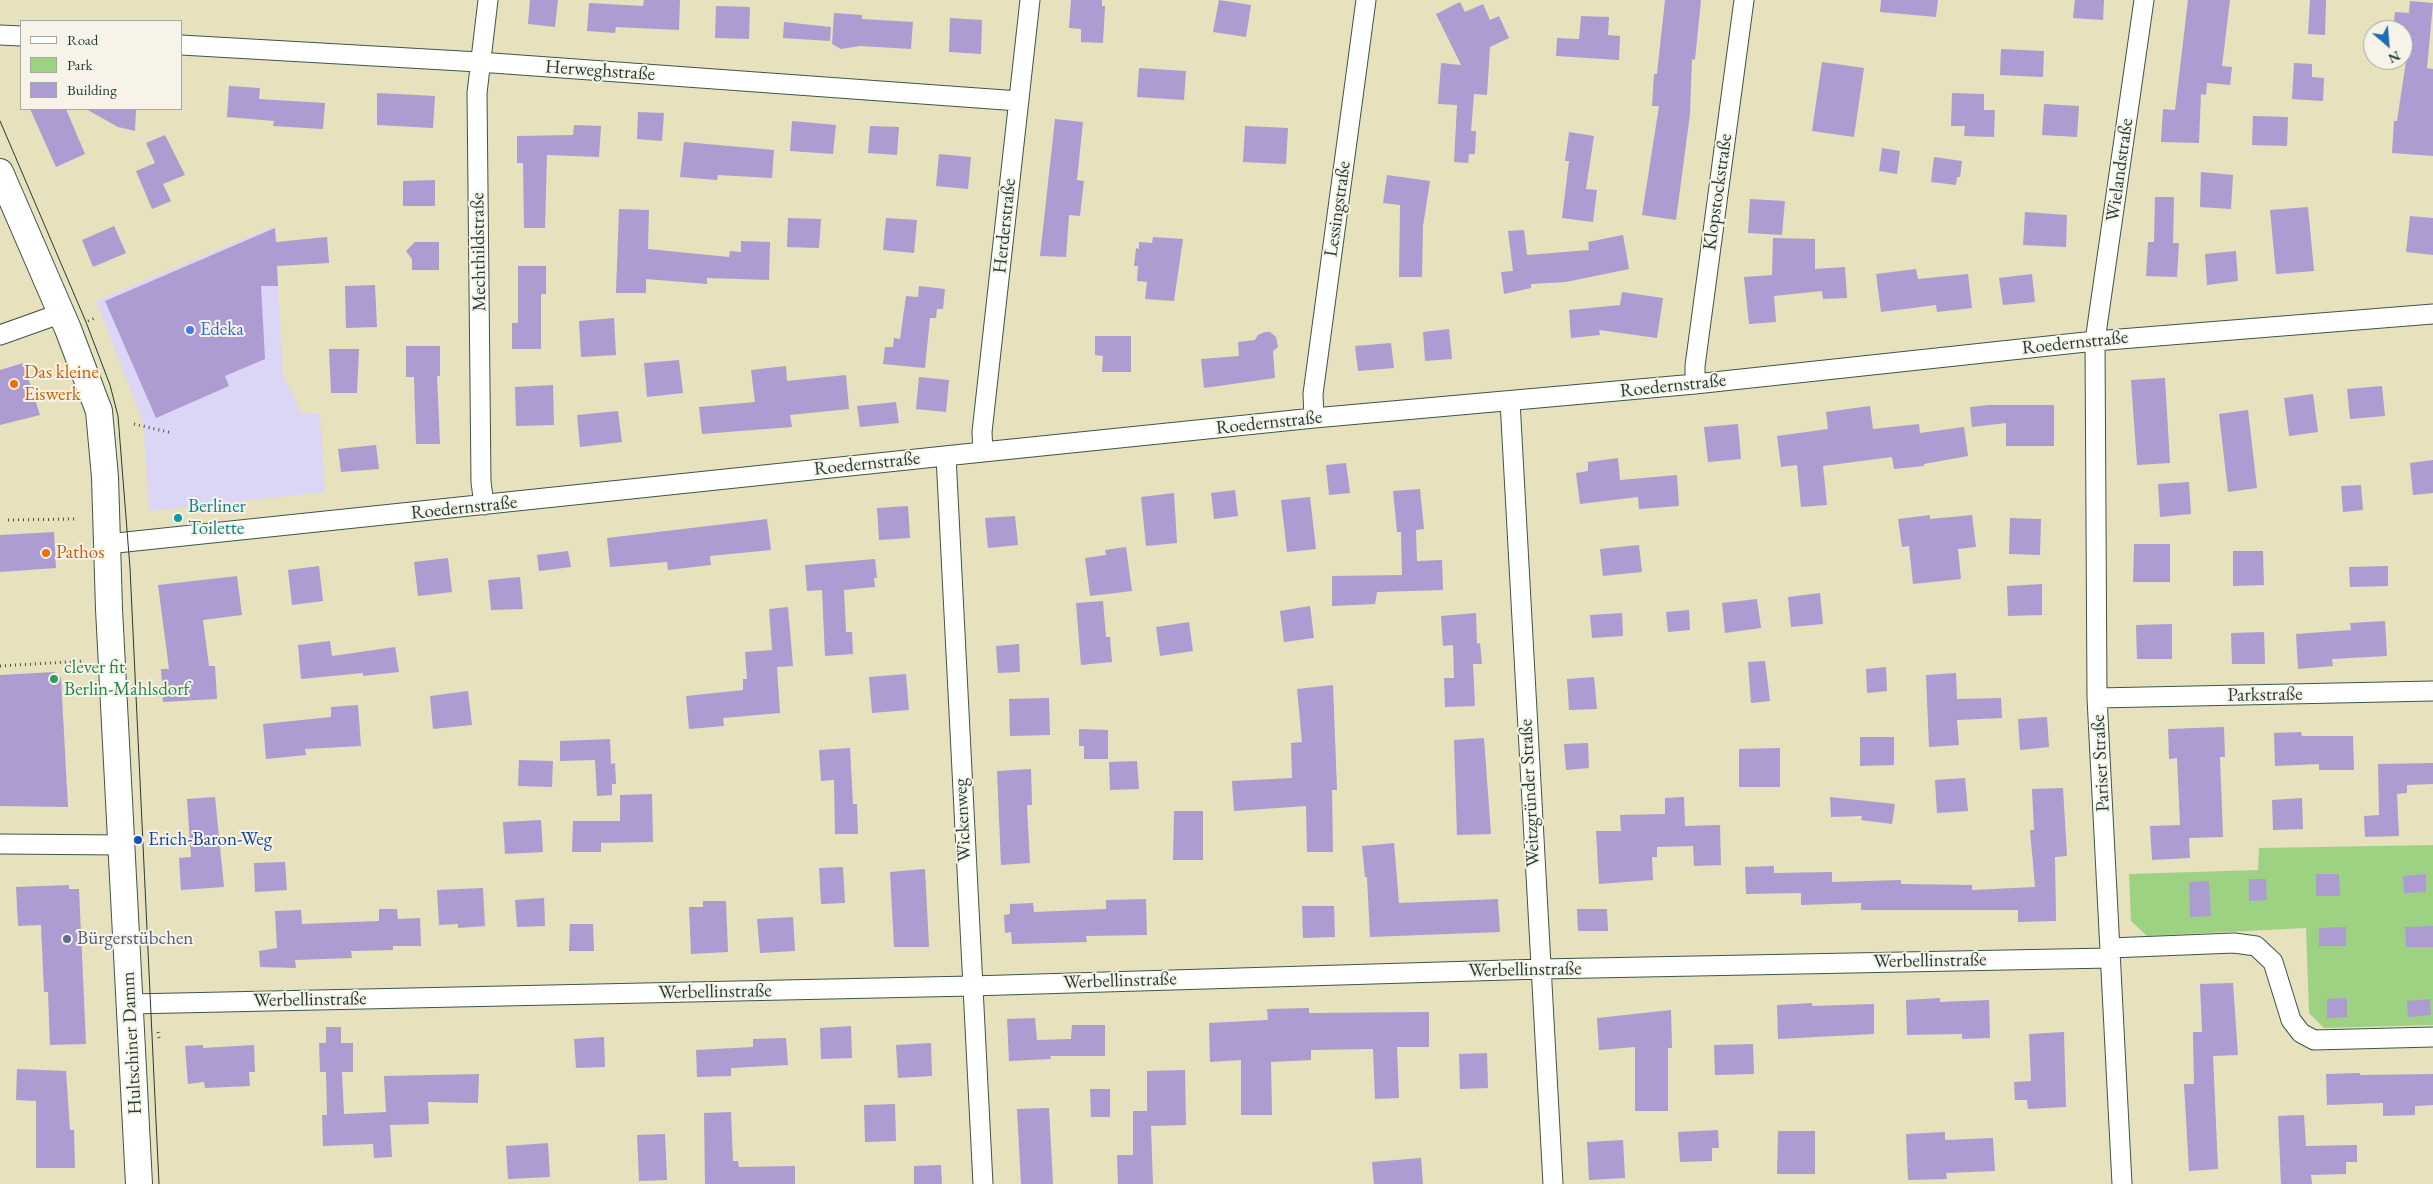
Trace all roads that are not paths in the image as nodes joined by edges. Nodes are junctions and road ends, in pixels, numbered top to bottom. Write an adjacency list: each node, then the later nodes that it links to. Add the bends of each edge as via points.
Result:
1 (488, 0): 9 (street, Mechthildstraße)
2 (1030, 0): 10 (street, Herderstraße)
3 (1366, 0): 18 (street, Lessingstraße, via 1313,394)
4 (1744, 0): 16 (street, Klopstockstraße, via 1694,366)
5 (2144, 0): 15 (street, Wielandstraße)
6 (0, 35): 7 (street)
7 (20, 36)
8 (182, 45): 9 (street, Herweghstraße)
9 (479, 62): 10 (street, Herweghstraße); 21 (street, Mechthildstraße, via 481,472)
10 (1019, 102): 19 (street, Herderstraße, via 982,432)
11 (0, 172): 12 (main road, Hultschiner Damm)
12 (62, 313): 14 (street); 22 (main road, Hultschiner Damm, via 99,411)
13 (2433, 314): 15 (street, Roedernstraße)
14 (0, 335)
15 (2095, 341): 16 (street, Roedernstraße); 24 (street, Pariser Straße)
16 (1695, 384): 17 (street, Roedernstraße)
17 (1510, 401): 18 (street, Roedernstraße); 28 (street, Weitzgründer Straße)
18 (1314, 418): 19 (street, Roedernstraße)
19 (983, 452): 20 (street, Roedernstraße)
20 (946, 456): 21 (street, Roedernstraße); 29 (street, Wickenweg)
21 (484, 505): 22 (street, Roedernstraße)
22 (107, 544): 26 (main road, Hultschiner Damm)
23 (2433, 691): 24 (street, Parkstraße)
24 (2097, 698): 27 (street, Pariser Straße)
25 (0, 844): 26 (street)
26 (122, 845): 30 (main road, Hultschiner Damm)
27 (2110, 953): 28 (street, Werbellinstraße); 31 (street, Werbellinstraße, via 2234,943 2256,946 2273,962 2291,1020 2301,1033 2314,1040); 35 (street, Pariser Straße)
28 (1540, 969): 29 (street, Werbellinstraße); 34 (street, Weitzgründer Straße)
29 (972, 986): 30 (street, Werbellinstraße); 33 (street, Wickenweg)
30 (130, 1004): 32 (main road, Hultschiner Damm)
31 (2433, 1037)
32 (139, 1184)
33 (983, 1184)
34 (1552, 1184)
35 (2122, 1184)

